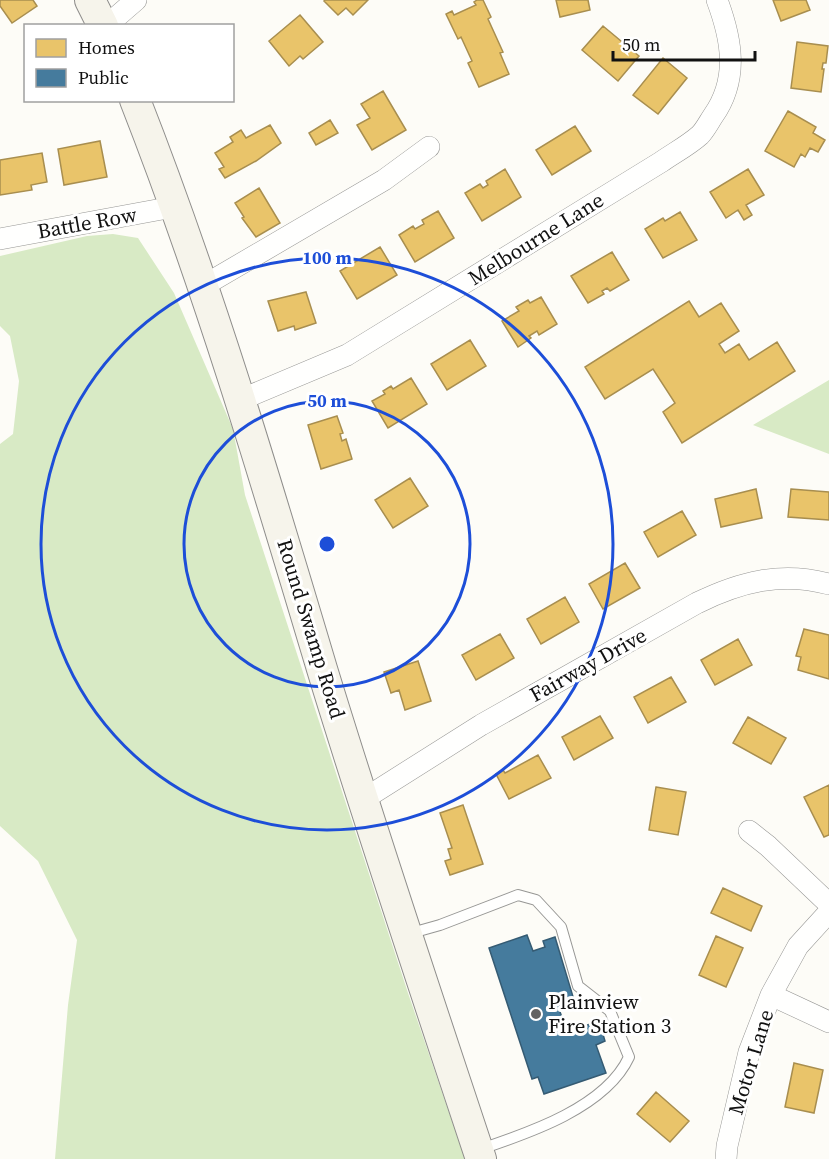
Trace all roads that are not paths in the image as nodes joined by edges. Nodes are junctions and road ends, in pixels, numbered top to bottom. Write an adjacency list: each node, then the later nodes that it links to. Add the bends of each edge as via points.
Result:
1 (90, 0): 4 (main road)
2 (136, 0): 5 (street)
3 (717, 0): 11 (street, Melbourne Lane, via 732,58 722,103 701,134 662,162 347,355)
4 (103, 24)
5 (106, 24)
6 (136, 102): 8 (main road, Round Swamp Road)
7 (429, 147): 10 (street, via 384,180)
8 (173, 207): 9 (street, Battle Row); 10 (main road, Round Swamp Road)
9 (0, 238)
10 (203, 286): 11 (main road, Round Swamp Road)
11 (240, 400): 13 (main road, Round Swamp Road)
12 (829, 584): 13 (street, Fairway Drive, via 784,578 725,590 481,726)
13 (364, 799): 17 (main road, Round Swamp Road)
14 (749, 831): 15 (street)
15 (829, 904)
16 (829, 912): 18 (street, Motor Lane, via 798,946)
17 (408, 934): 20 (main road, Round Swamp Road); 20 (lane, via 440,926 518,895 536,900 561,927 578,986 610,1011 629,1057 624,1067 584,1105)
18 (771, 995): 19 (street); 21 (street, Motor Lane, via 749,1052)
19 (829, 1022)
20 (479, 1154)
21 (726, 1159)

